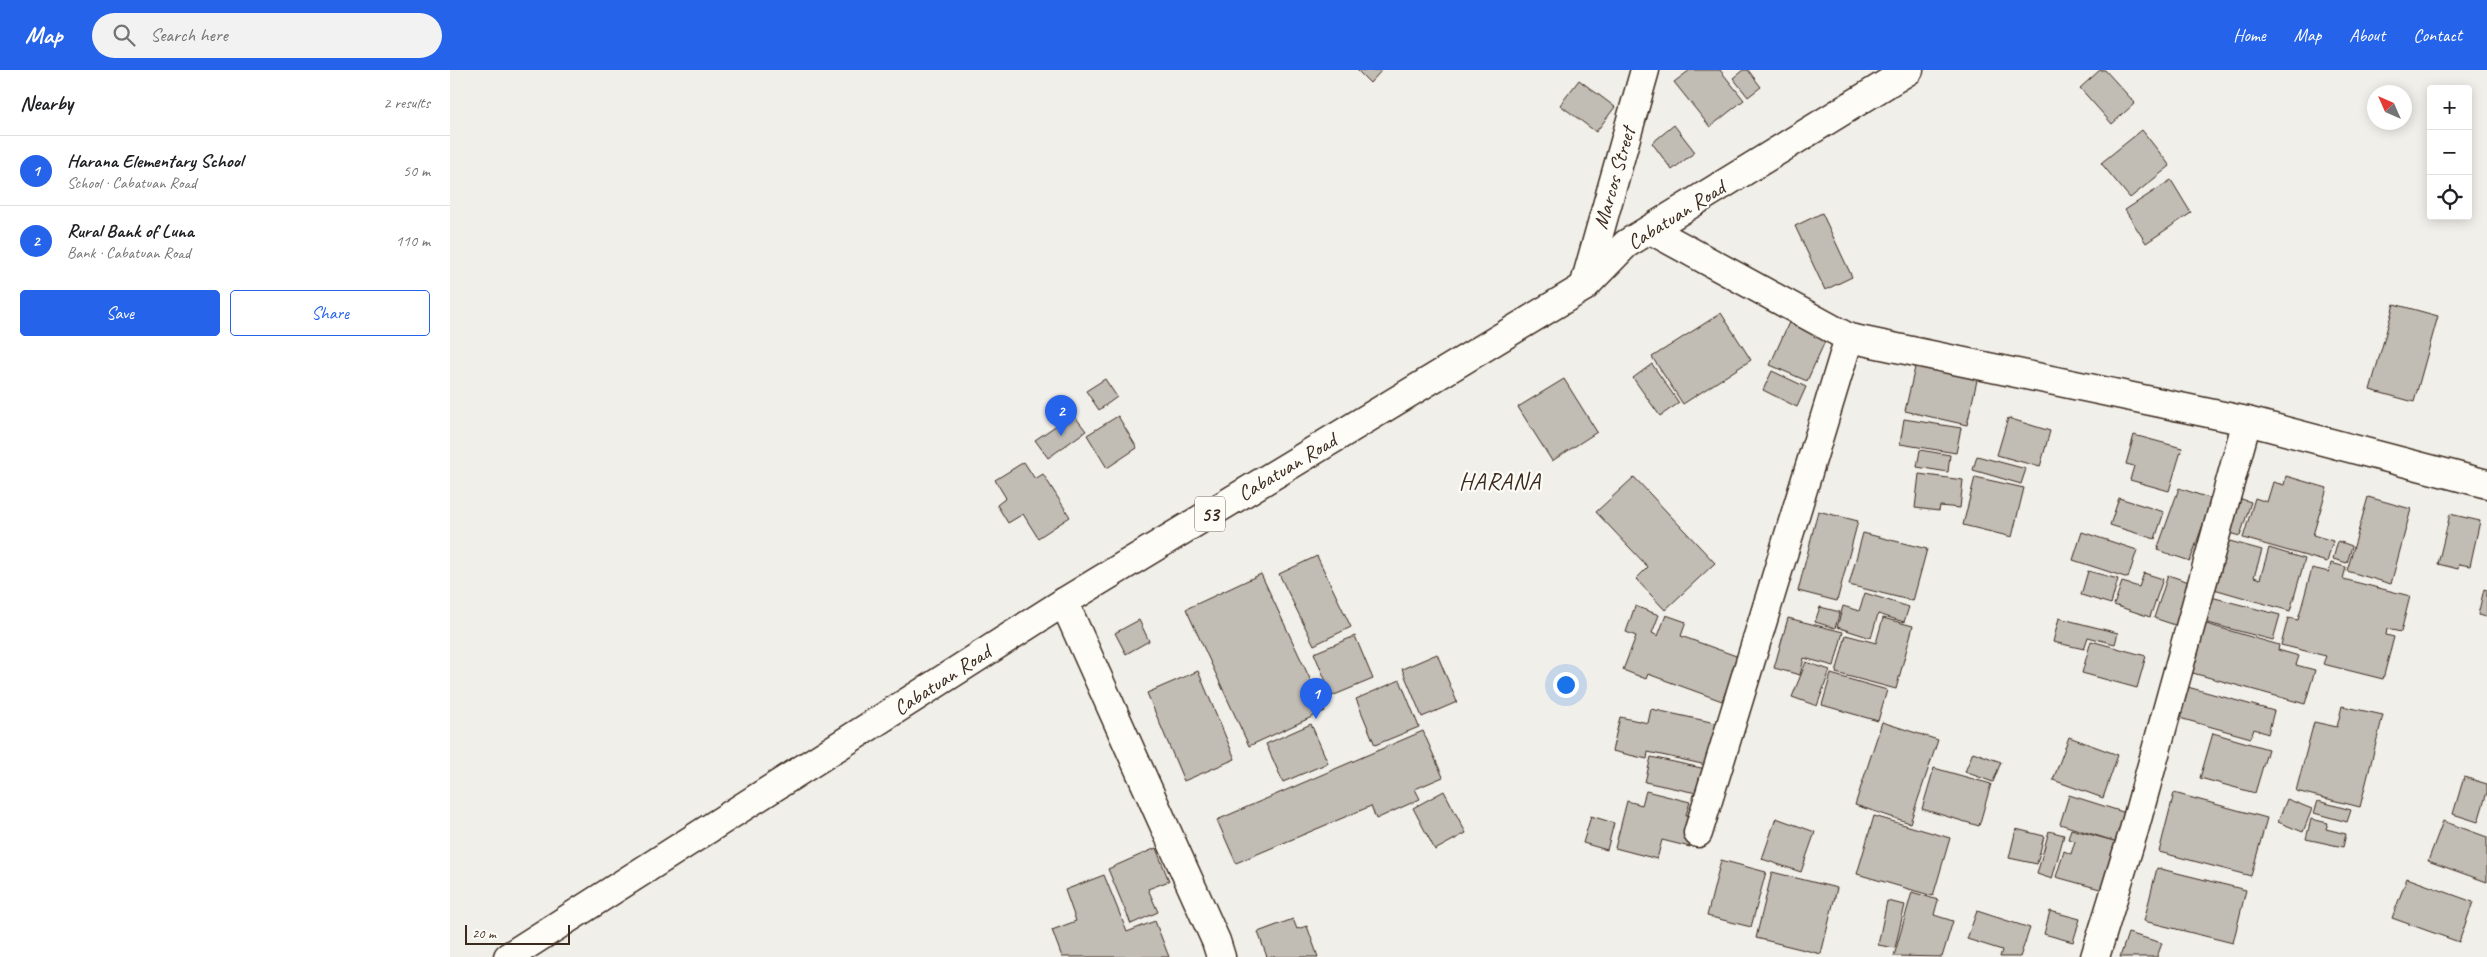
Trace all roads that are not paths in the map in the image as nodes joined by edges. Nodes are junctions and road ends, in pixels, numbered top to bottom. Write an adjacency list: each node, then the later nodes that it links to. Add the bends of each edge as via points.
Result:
1 (1645, 70): 4 (main road, Marcos Street)
2 (1909, 70): 3 (main road, Cabatuan Road / 53)
3 (1651, 230): 4 (main road, Cabatuan Road / 53, via 1626,244); 5 (main road)
4 (1584, 287): 8 (main road, Cabatuan Road / 53)
5 (1849, 338): 6 (main road); 9 (main road)
6 (2247, 421): 7 (main road); 12 (main road, via 2134,830)
7 (2487, 484)
8 (1064, 602): 10 (main road, Cabatuan Road / 53); 11 (main road, via 1216,941)
9 (1698, 833)
10 (508, 957)
11 (1220, 957)
12 (2095, 957)

